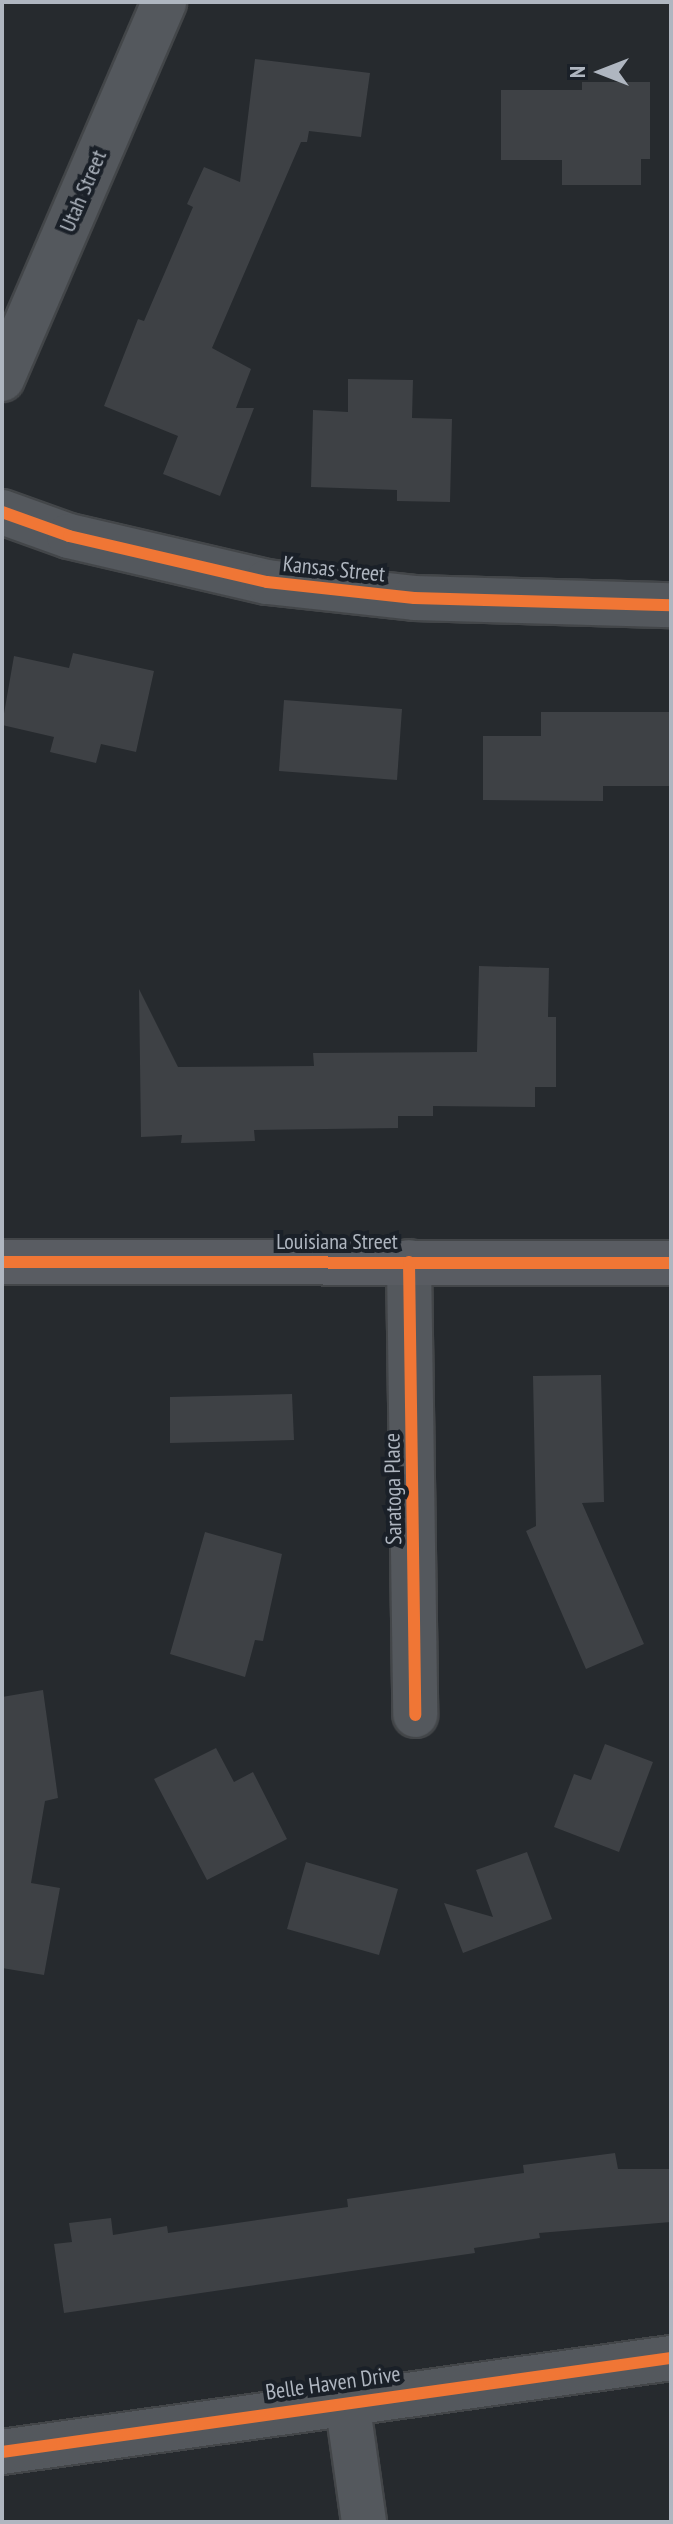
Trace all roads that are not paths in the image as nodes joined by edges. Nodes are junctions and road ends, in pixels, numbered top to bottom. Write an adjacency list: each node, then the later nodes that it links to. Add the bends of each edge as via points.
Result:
1 (164, 2): 2 (street, Utah Street)
2 (2, 379)
3 (2, 512): 4 (street, Kansas Street, via 69,536 267,582 414,598)
4 (671, 605)
5 (2, 1262): 6 (main road, Louisiana Street)
6 (409, 1262): 7 (main road, Louisiana Street); 8 (street, Saratoga Place)
7 (671, 1263)
8 (415, 1715)
9 (671, 2358): 10 (street, Belle Haven Drive)
10 (347, 2401): 11 (street, Belle Haven Drive); 12 (street)
11 (2, 2452)
12 (364, 2522)

